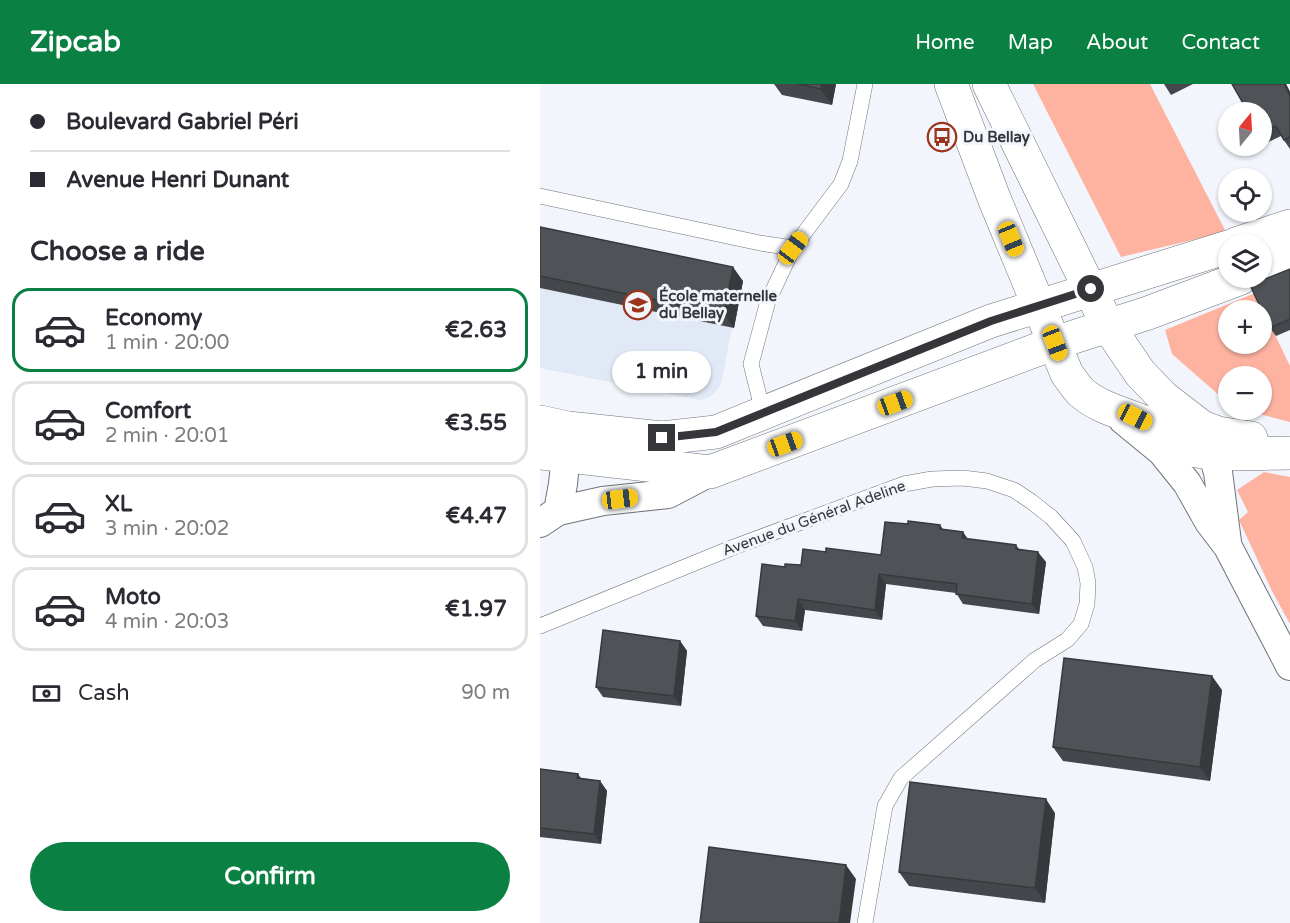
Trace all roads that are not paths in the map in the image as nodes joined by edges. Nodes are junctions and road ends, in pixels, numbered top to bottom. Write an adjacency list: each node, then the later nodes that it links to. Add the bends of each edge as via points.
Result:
1 (865, 84): 7 (lane, via 841,184)
2 (951, 84): 13 (main road)
3 (989, 84): 12 (main road)
4 (540, 196): 7 (lane)
5 (1290, 226): 6 (main road)
6 (1266, 234)
7 (793, 248): 17 (lane, via 768,301 751,364)
8 (1218, 250): 12 (main road)
9 (1290, 259): 10 (main road)
10 (1272, 266)
11 (1218, 286): 14 (main road)
12 (1091, 289): 13 (main road); 14 (main road)
13 (1038, 306): 15 (main road); 17 (main road)
14 (1108, 326): 15 (main road); 19 (main road, via 1140,374)
15 (1055, 343): 16 (main road, via 1066,374 1081,392); 22 (main road)
16 (1113, 409): 19 (main road, via 1194,450); 24 (street, via 1173,464)
17 (763, 412): 18 (main road, via 716,432 662,438)
18 (553, 440): 22 (main road); 23 (street)
19 (1208, 440): 20 (main road, via 1218,433); 21 (main road); 24 (street, via 1218,472)
20 (1290, 448)
21 (1290, 453)
22 (710, 472): 23 (street, via 668,494 603,501)
23 (549, 517)
24 (1228, 547): 26 (street)
25 (540, 626): 27 (lane, Avenue du Général Adeline, via 734,546 904,484 932,479 987,481 1014,490 1051,517 1073,541 1085,567 1087,604 1081,624 1067,640 1035,660 901,778 885,806)
26 (1290, 666)
27 (865, 923)

